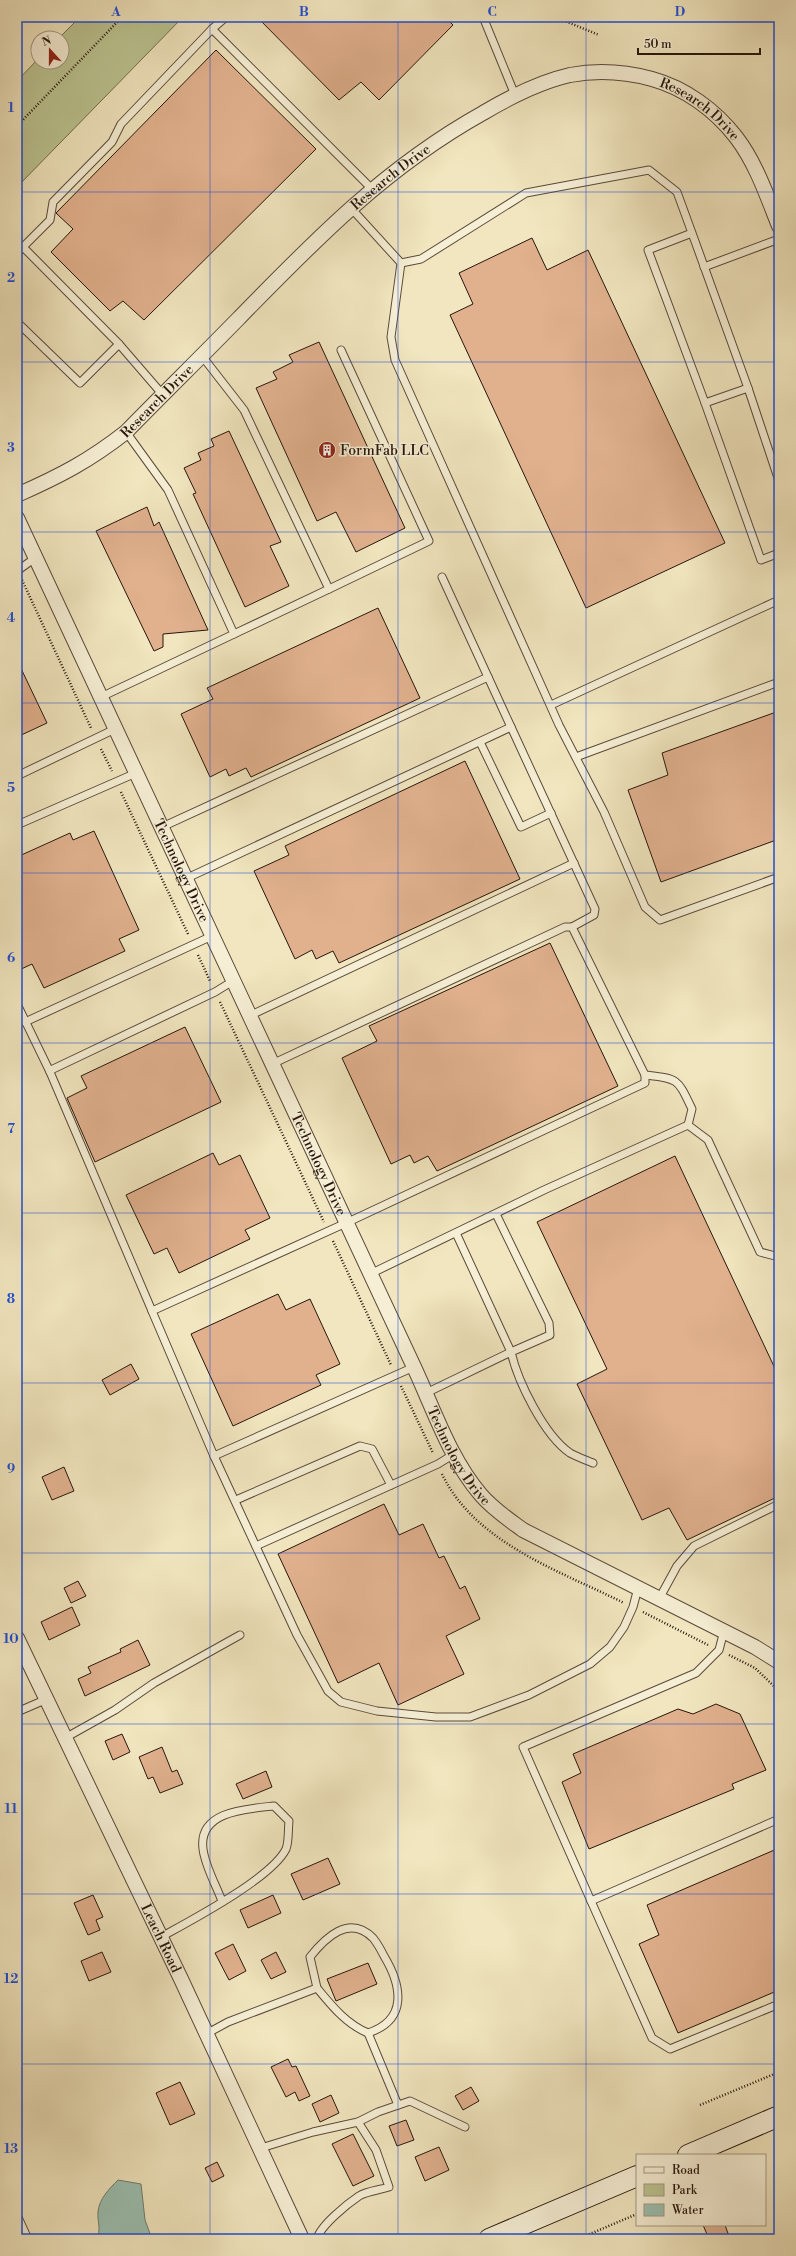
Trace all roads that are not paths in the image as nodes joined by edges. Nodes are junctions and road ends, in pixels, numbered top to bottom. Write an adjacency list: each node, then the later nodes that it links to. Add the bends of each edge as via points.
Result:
1 (226, 17): 3 (lane)
2 (483, 17): 4 (lane)
3 (212, 29): 5 (lane); 10 (lane, via 121,124 112,142 53,202 50,220)
4 (515, 95): 5 (street, Research Drive, via 443,136); 7 (street, Research Drive, via 571,75 600,72 640,76 678,88 720,119 736,136 757,172)
5 (372, 189): 6 (street, Research Drive)
6 (350, 208): 12 (lane); 17 (street, Research Drive, via 317,238)
7 (779, 226)
8 (692, 233): 12 (lane, via 677,192 649,170 526,193 420,259); 13 (lane); 20 (lane, via 648,250)
9 (779, 239): 13 (lane)
10 (23, 247): 11 (lane); 15 (lane)
11 (17, 253)
12 (401, 263): 35 (lane, via 391,338 395,360)
13 (704, 267): 18 (lane)
14 (17, 322): 15 (lane, via 80,382)
15 (119, 344): 19 (lane)
16 (341, 350): 29 (lane, via 429,542)
17 (202, 356): 19 (street, Research Drive); 29 (lane, via 244,410)
18 (748, 388): 20 (lane); 22 (lane)
19 (162, 396): 21 (street, Research Drive)
20 (705, 403): 25 (lane, via 761,560)
21 (126, 432): 23 (street, Research Drive, via 69,472); 31 (lane, via 168,490)
22 (779, 481)
23 (17, 495)
24 (17, 518): 26 (street, Technology Drive)
25 (779, 554)
26 (36, 558): 27 (lane); 34 (street, Technology Drive)
27 (17, 571)
28 (442, 577): 32 (lane)
29 (329, 589): 31 (lane)
30 (779, 600): 35 (lane)
31 (234, 634): 34 (lane)
32 (488, 677): 36 (lane); 44 (lane)
33 (779, 682): 39 (lane)
34 (101, 697): 37 (street, Technology Drive)
35 (550, 705): 39 (lane)
36 (511, 727): 38 (lane); 42 (lane)
37 (115, 729): 40 (street, Technology Drive); 41 (lane)
38 (480, 742): 42 (lane, via 521,827); 47 (lane)
39 (576, 757): 46 (lane, via 604,812 645,907 660,920)
40 (136, 773): 43 (lane); 44 (street, Technology Drive)
41 (17, 776)
42 (551, 813): 45 (lane)
43 (17, 825)
44 (162, 827): 47 (street, Technology Drive)
45 (574, 863): 48 (lane, via 595,909 594,915); 52 (lane)
46 (779, 877)
47 (185, 878): 49 (street, Technology Drive)
48 (572, 927): 54 (lane, via 565,927); 56 (lane)
49 (212, 936): 50 (street, Technology Drive); 53 (lane)
50 (233, 981): 52 (street, Technology Drive); 55 (lane)
51 (17, 1004): 53 (lane)
52 (249, 1016): 54 (street, Technology Drive)
53 (26, 1022): 55 (lane)
54 (272, 1064): 59 (street, Technology Drive)
55 (50, 1072): 63 (lane)
56 (645, 1075): 57 (lane, via 670,1078 681,1086 692,1109); 59 (lane, via 645,1083)
57 (688, 1125): 58 (lane); 61 (lane, via 708,1140 760,1252)
58 (496, 1214): 60 (lane); 64 (lane, via 549,1323 550,1335)
59 (346, 1223): 62 (street, Technology Drive); 63 (lane)
60 (456, 1232): 62 (lane); 64 (lane)
61 (779, 1257)
62 (370, 1274): 65 (street, Technology Drive)
63 (152, 1311): 68 (lane)
64 (511, 1352): 66 (lane); 69 (lane, via 516,1372 542,1422 570,1452)
65 (414, 1367): 66 (street, Technology Drive); 68 (lane)
66 (426, 1394): 67 (street, Technology Drive)
67 (454, 1454): 70 (lane); 74 (street, Technology Drive, via 466,1476 481,1495 505,1517 524,1530)
68 (214, 1456): 71 (lane)
69 (593, 1463)
70 (391, 1485): 71 (lane, via 372,1449 360,1446); 73 (lane)
71 (236, 1500): 73 (lane)
72 (779, 1504): 75 (lane, via 694,1546 677,1566)
73 (256, 1546): 74 (lane, via 290,1622 328,1691 341,1702 377,1711 436,1717 470,1717 529,1695 590,1664 610,1647 624,1627)
74 (638, 1588): 75 (street, Technology Drive)
75 (659, 1599): 76 (street, Technology Drive)
76 (724, 1631): 80 (street, Technology Drive); 86 (lane, via 719,1650 696,1673 522,1747)
77 (240, 1635): 83 (lane, via 154,1683 115,1710)
78 (17, 1638): 79 (street, Leach Road)
79 (21, 1655): 81 (street, Leach Road)
80 (779, 1662)
81 (47, 1699): 82 (lane); 83 (street, Leach Road)
82 (17, 1712)
83 (66, 1738): 87 (street, Leach Road)
84 (779, 1819): 86 (lane)
85 (222, 1901): 85 (lane, via 268,1872 286,1848 289,1822 274,1806 248,1808 224,1816 208,1825 203,1833 203,1850); 87 (lane)
86 (591, 1901): 89 (lane, via 652,2038 670,2049)
87 (161, 1936): 91 (street, Leach Road)
88 (318, 1988): 90 (lane, via 354,2027); 90 (lane, via 310,1957 324,1939 344,1929 361,1929 373,1938 394,1973 398,2000 394,2014 382,2029); 91 (lane, via 228,2022)
89 (779, 2004)
90 (368, 2033): 92 (lane)
91 (206, 2034): 96 (street, Leach Road)
92 (398, 2105): 94 (lane); 95 (lane, via 410,2101)
93 (779, 2116): 97 (main road)
94 (358, 2122): 96 (lane); 102 (lane, via 376,2150 390,2187 360,2196 341,2210 318,2233)
95 (465, 2126)
96 (261, 2148): 101 (street, Leach Road)
97 (690, 2154)
98 (636, 2176): 103 (main road)
99 (17, 2215): 100 (lane)
100 (28, 2239)
101 (302, 2239)
102 (317, 2239)
103 (489, 2239)

